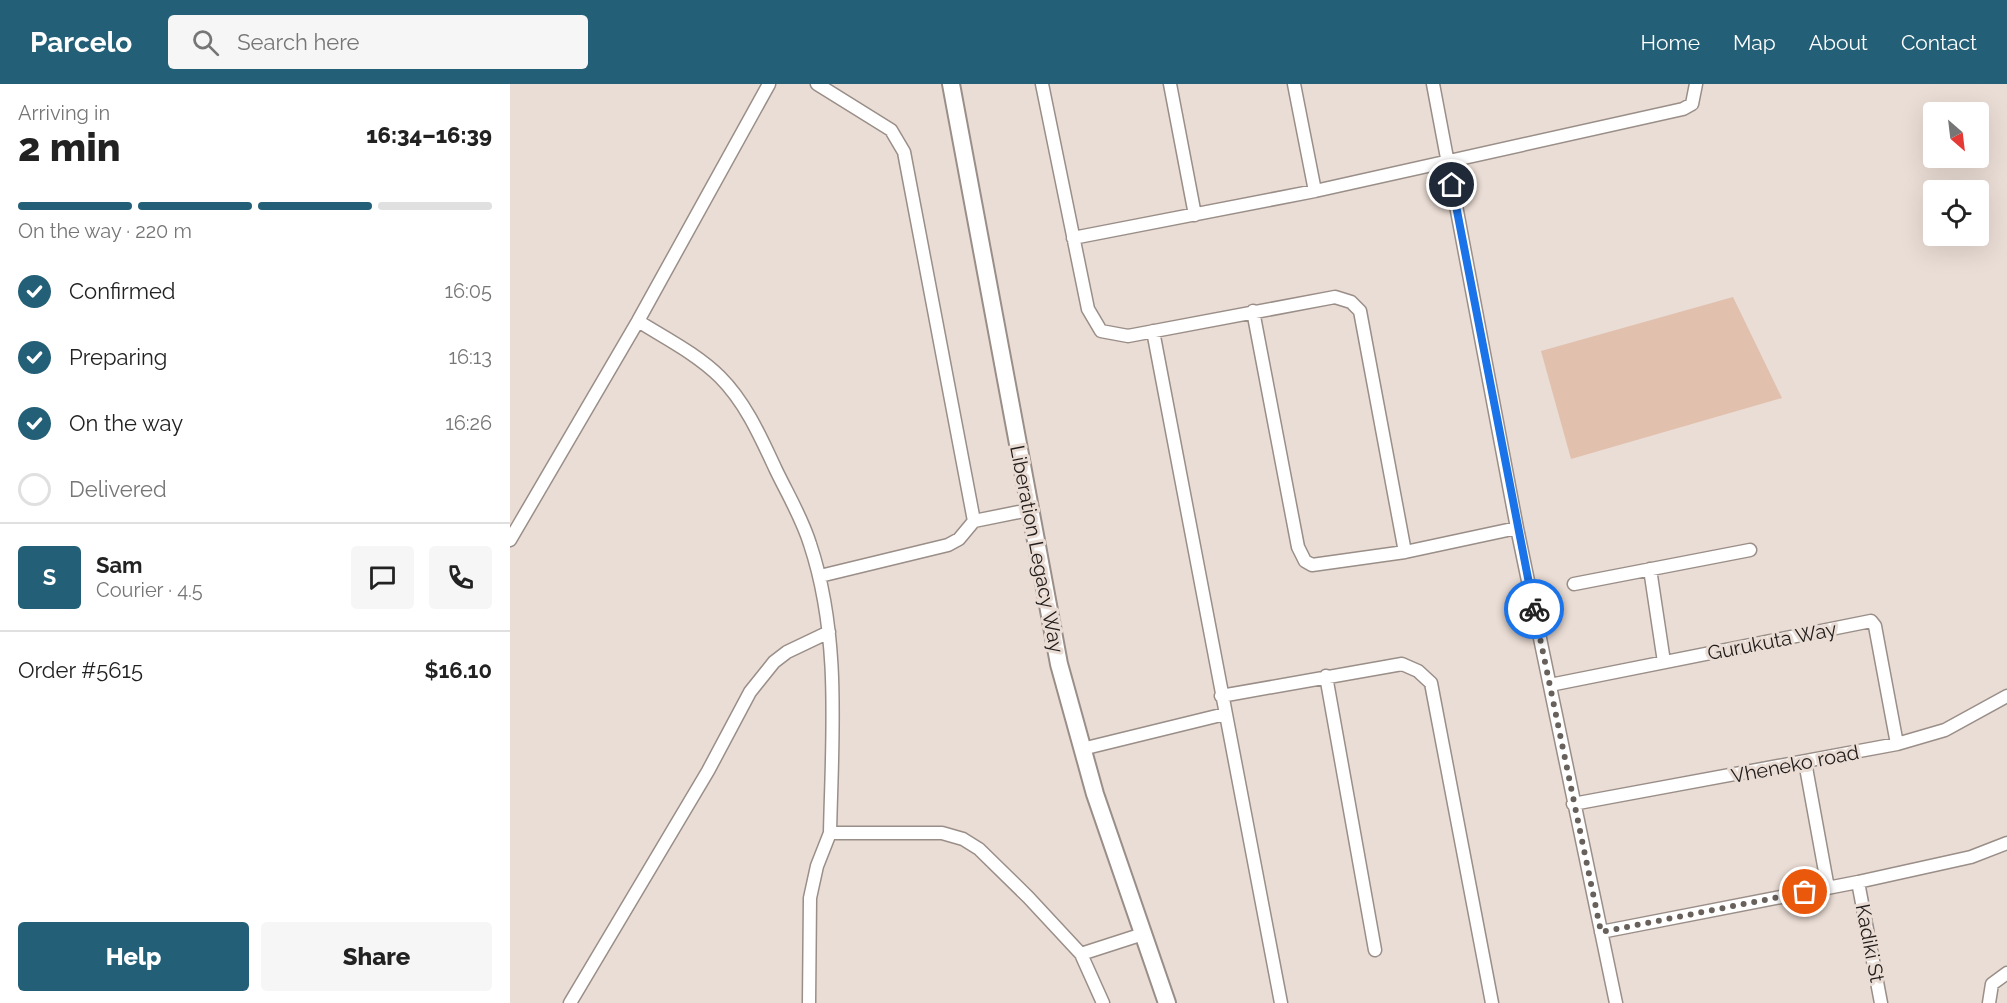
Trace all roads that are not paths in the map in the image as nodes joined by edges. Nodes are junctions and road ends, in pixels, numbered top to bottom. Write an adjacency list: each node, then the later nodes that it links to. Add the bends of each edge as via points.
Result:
1 (769, 84): 14 (street)
2 (817, 84): 17 (street, via 891,130 904,152)
3 (951, 84): 16 (main road, Liberation Legacy Way)
4 (1042, 84): 12 (street)
5 (1170, 84): 11 (street)
6 (1294, 84): 10 (street)
7 (1433, 84): 9 (street)
8 (1696, 84): 9 (street, via 1692,104 1683,109)
9 (1448, 162): 10 (street); 18 (street)
10 (1315, 191): 11 (street)
11 (1195, 215): 12 (street)
12 (1073, 238): 15 (street, via 1088,309 1101,331 1128,336)
13 (1253, 311): 15 (street); 21 (street, via 1301,556 1312,565); 21 (street, via 1335,297 1351,302 1360,311)
14 (638, 321): 19 (street); 23 (street, via 698,358 738,398 800,518)
15 (1153, 331): 29 (street)
16 (1029, 510): 17 (street); 33 (main road, Liberation Legacy Way, via 1059,664)
17 (974, 521): 23 (street, via 959,539 948,544)
18 (1517, 528): 21 (street); 28 (street)
19 (510, 540)
20 (1750, 550): 22 (street)
21 (1405, 552)
22 (1650, 569): 24 (street); 26 (street)
23 (820, 576): 25 (street)
24 (1574, 584)
25 (829, 632): 36 (street, via 833,679); 45 (street, via 787,652 750,692 708,771)
26 (1664, 662): 28 (street, Gurukuta Way); 32 (street, Gurukuta Way, via 1871,621)
27 (1326, 676): 29 (street); 42 (street); 50 (street, via 1402,664 1431,683)
28 (1550, 685): 35 (street)
29 (1221, 696): 31 (street)
30 (2007, 696): 32 (street, Vheneko road, via 1956,726)
31 (1225, 714): 33 (street); 49 (street)
32 (1898, 744): 34 (street, Vheneko road)
33 (1082, 749): 41 (main road, Liberation Legacy Way)
34 (1805, 762): 35 (street, Vheneko road); 39 (street)
35 (1573, 804): 40 (street)
36 (830, 833): 43 (street, via 942,833 963,839 979,849); 46 (street, via 810,898)
37 (2007, 843): 38 (street, via 1971,857)
38 (1858, 882): 39 (street); 52 (street, Kadiki St)
39 (1828, 888): 40 (street)
40 (1601, 932): 51 (street)
41 (1143, 934): 43 (street); 48 (main road, Liberation Legacy Way)
42 (1375, 950)
43 (1081, 954): 47 (street)
44 (2007, 973): 53 (street, via 1992,984)
45 (570, 1003)
46 (809, 1003)
47 (1103, 1003)
48 (1167, 1003)
49 (1281, 1003)
50 (1492, 1003)
51 (1616, 1003)
52 (1881, 1003)
53 (1989, 1003)

